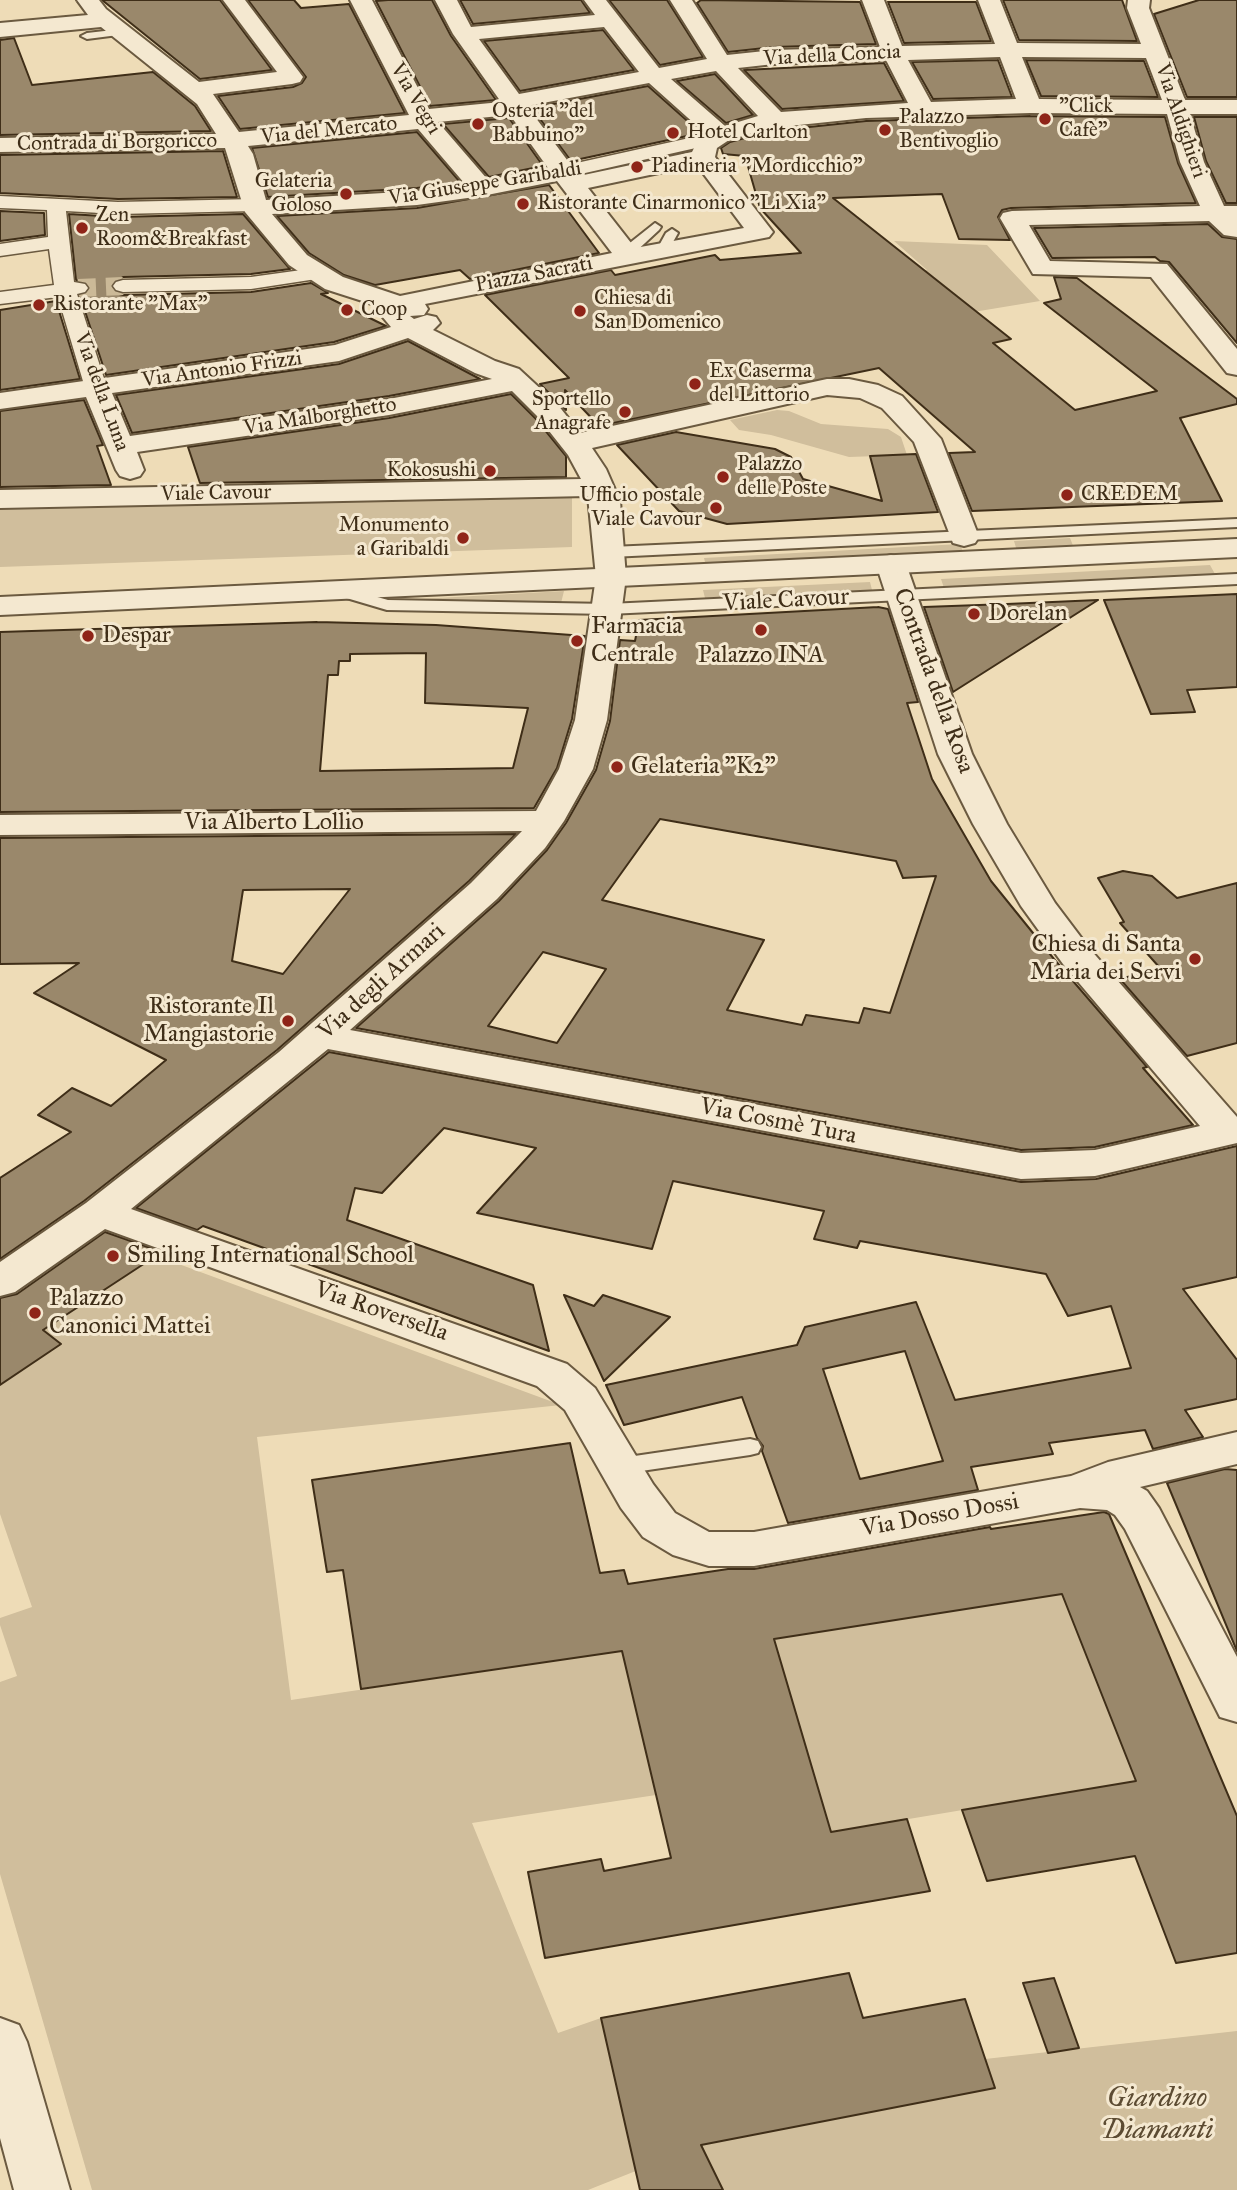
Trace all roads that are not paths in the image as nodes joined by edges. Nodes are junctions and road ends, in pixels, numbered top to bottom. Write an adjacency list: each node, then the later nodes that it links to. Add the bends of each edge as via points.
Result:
1 (88, 0): 11 (street)
2 (234, 0): 20 (street, via 292,77)
3 (361, 0): 26 (street, Via Vegri)
4 (446, 0): 13 (street, Piazza Sacrati)
5 (595, 0): 10 (street)
6 (681, 0): 18 (street)
7 (873, 0): 17 (street)
8 (989, 0): 15 (street)
9 (1139, 0): 16 (street, Via Aldighieri)
10 (608, 20): 13 (street); 19 (street)
11 (114, 26): 12 (street); 14 (lane); 20 (street)
12 (0, 30)
13 (464, 34): 21 (street, Piazza Sacrati)
14 (86, 36)
15 (1007, 50): 16 (street, Via della Concia); 17 (street, Via della Concia); 22 (street)
16 (1156, 51): 25 (street, Via Aldighieri)
17 (894, 52): 18 (street, Via della Concia); 24 (street)
18 (721, 62): 19 (street, Via della Concia); 27 (street)
19 (653, 75): 21 (street, Via della Concia); 29 (street)
20 (195, 89): 28 (street)
21 (514, 104): 26 (street, Via della Concia); 31 (street, Piazza Sacrati)
22 (1030, 106): 24 (street); 25 (street)
23 (1237, 107): 25 (street)
24 (923, 108): 27 (street)
25 (1177, 108): 36 (street, Via Aldighieri, via 1192,162)
26 (423, 119): 28 (street, Via del Mercato); 32 (street, Via Vegri)
27 (774, 119): 29 (street)
28 (234, 141): 30 (street, Contrada di Borgoricco); 35 (street)
29 (712, 144): 31 (street); 41 (street, Piazza Sacrati, via 760,232 667,242)
30 (0, 145)
31 (568, 178): 32 (street, Via Giuseppe Garibaldi); 41 (street, Piazza Sacrati)
32 (482, 189): 35 (street, Via Giuseppe Garibaldi, via 391,200)
33 (0, 202): 34 (street, Via Giuseppe Garibaldi)
34 (56, 206): 35 (street, Via Giuseppe Garibaldi); 39 (street)
35 (255, 206): 42 (street, Via degli Armari, via 284,245)
36 (1226, 213): 38 (street, Via Aldighieri); 49 (street, via 1012,218 1042,269 1158,269)
37 (655, 226): 41 (lane, Piazza Sacrati)
38 (1237, 234)
39 (58, 242): 40 (street); 44 (street, Via della Luna)
40 (0, 250)
41 (628, 255): 47 (street, Piazza Sacrati)
42 (316, 274): 43 (street, via 251,283); 46 (street, Via degli Armari)
43 (123, 286)
44 (71, 288): 45 (street); 51 (street, Via della Luna)
45 (0, 298)
46 (399, 303): 47 (street, Via degli Armari); 48 (street, via 389,311)
47 (440, 313): 48 (street, Via Antonio Frizzi); 50 (street, Via degli Armari, via 500,360)
48 (411, 329): 50 (street); 51 (street, Via Antonio Frizzi, via 339,352)
49 (1237, 366)
50 (513, 379): 53 (street, Via degli Armari); 54 (street, Via Malborghetto, via 389,407)
51 (96, 388): 52 (street, Via Antonio Frizzi); 54 (street, Via della Luna)
52 (0, 401)
53 (574, 443): 55 (street, Via degli Armari); 59 (street, via 827,387 868,391 892,402 927,439)
54 (121, 446): 56 (street, Via della Luna)
55 (600, 487): 56 (street, Viale Cavour); 61 (street, Via degli Armari, via 609,517)
56 (139, 496): 57 (street, Viale Cavour)
57 (0, 499)
58 (1237, 523): 59 (lane, Viale Cavour)
59 (964, 537): 61 (lane, Viale Cavour)
60 (1237, 548): 63 (street, Viale Cavour)
61 (610, 579): 63 (street, Viale Cavour); 64 (street, Viale Cavour); 65 (street, Via degli Armari, via 592,720 563,797)
62 (1237, 579): 63 (lane, Viale Cavour)
63 (896, 580): 68 (street, Contrada della Rosa, via 955,754 1021,876 1076,957)
64 (0, 606)
65 (547, 821): 66 (street, Via Alberto Lollio); 67 (street, Via degli Armari, via 484,891)
66 (0, 825)
67 (320, 1036): 68 (street, Via Cosmè Tura, via 1021,1166 1095,1163); 69 (street, Via degli Armari)
68 (1232, 1132)
69 (100, 1213): 70 (street, Via degli Armari); 73 (street, Via Roversella, via 539,1368 580,1399)
70 (0, 1282)
71 (750, 1447): 73 (lane)
72 (1237, 1448): 74 (street, Via Dosso Dossi, via 1108,1479)
73 (621, 1466): 75 (street, Via Roversella, via 659,1525 689,1543 729,1551)
74 (1080, 1491): 75 (street, Via Dosso Dossi); 76 (street, Via Dosso Dossi, via 1107,1492 1131,1503)
75 (800, 1541)
76 (1237, 1703)
77 (0, 2042): 78 (street)
78 (42, 2190)

